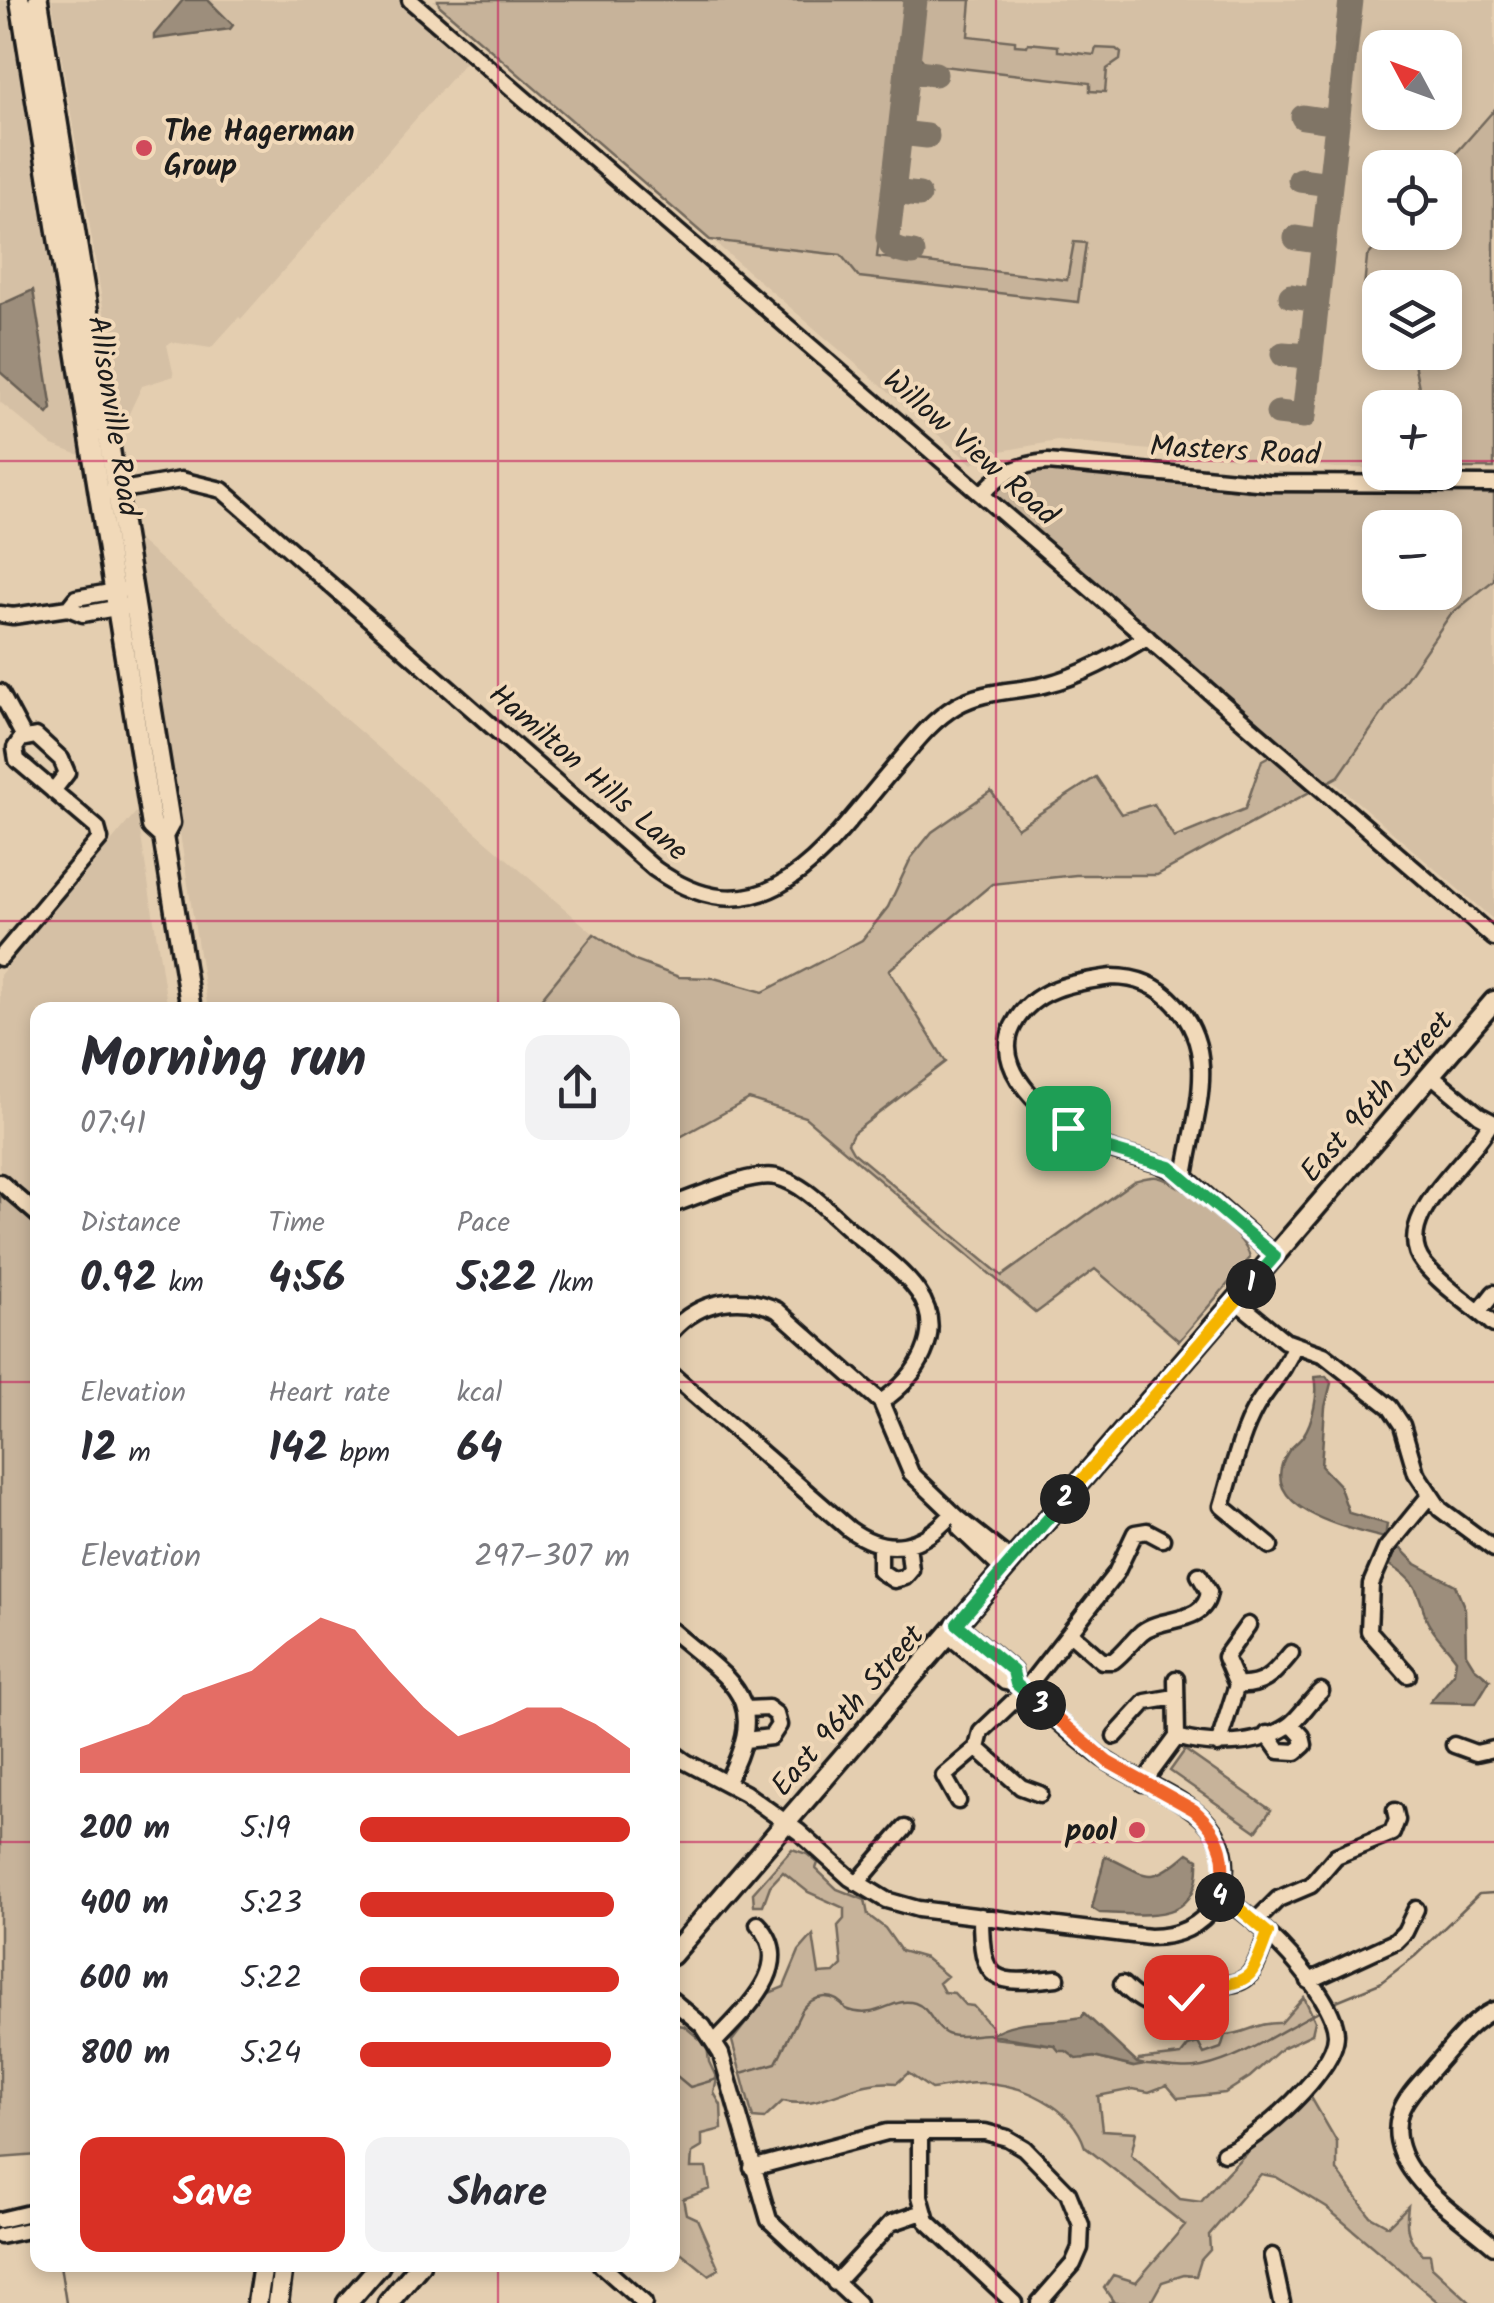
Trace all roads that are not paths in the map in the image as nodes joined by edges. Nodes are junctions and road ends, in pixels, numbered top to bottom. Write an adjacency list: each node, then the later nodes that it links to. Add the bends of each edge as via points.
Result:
1 (20, 0): 5 (main road, Allisonville Road)
2 (38, 0): 5 (main road, Allisonville Road)
3 (410, 0): 6 (street, Willow View Road)
4 (1494, 484): 6 (street, Masters Road, via 1267,482 1048,462 1016,468)
5 (108, 493): 7 (main road, Allisonville Road); 9 (street, Hamilton Hills Lane, via 182,480 222,490 655,869 694,892 728,899 771,892 803,872 916,740 956,706 973,696 1079,674)
6 (983, 493): 9 (street, Willow View Road)
7 (124, 598): 8 (street, via 76,598 68,608); 16 (main road, Allisonville Road, via 152,826 163,836)
8 (0, 614)
9 (1147, 637): 13 (street, Willow View Road)
10 (0, 692): 11 (street)
11 (24, 737): 12 (street, via 14,755); 12 (street, via 36,736 64,763 67,774)
12 (53, 791): 14 (street, via 97,828 100,840)
13 (1494, 938)
14 (0, 958)
15 (1494, 1001): 17 (main road, East 96th Street)
16 (190, 1002)
17 (1430, 1074): 18 (street); 23 (main road, East 96th Street)
18 (1492, 1122): 26 (street, via 1415,1228 1424,1264)
19 (1185, 1177): 19 (street, via 1079,1136 1042,1107 1009,1055 1010,1031 1028,1006 1068,984 1112,977 1149,984 1176,1004 1192,1025 1203,1084); 23 (street)
20 (0, 1182): 22 (street)
21 (680, 1202): 31 (street, via 766,1176 792,1182 908,1280 927,1308 928,1344 910,1376)
22 (30, 1208)
23 (1275, 1256): 25 (main road, East 96th Street)
24 (1494, 1294): 26 (street)
25 (1236, 1301): 29 (street); 39 (main road, East 96th Street)
26 (1479, 1312): 28 (street)
27 (680, 1325): 31 (street, via 698,1310 734,1300 777,1310)
28 (1494, 1325)
29 (1294, 1346): 32 (street, via 1324,1355 1390,1407); 38 (street, via 1241,1441 1222,1506)
30 (680, 1383): 36 (street, via 849,1529)
31 (880, 1402): 33 (street, via 911,1474)
32 (1430, 1494): 37 (street, via 1447,1516); 46 (street, via 1390,1543 1370,1588 1369,1631)
33 (955, 1516): 35 (street); 39 (street, via 961,1530)
34 (1162, 1538): 43 (street, via 1143,1531 1131,1537 1116,1573)
35 (908, 1544): 36 (street); 36 (street, via 911,1570 894,1580 880,1571)
36 (880, 1545)
37 (1493, 1545)
38 (1270, 1546)
39 (1007, 1565): 42 (main road, East 96th Street)
40 (1199, 1575): 43 (street, via 1209,1589 1206,1605 1187,1618 1148,1628 1113,1662 1102,1661)
41 (1248, 1625): 48 (street, via 1225,1657)
42 (952, 1630): 49 (street, via 1005,1682); 68 (main road, East 96th Street)
43 (1070, 1634): 49 (street)
44 (680, 1638): 52 (street, via 730,1680)
45 (1290, 1653): 48 (street, via 1268,1680)
46 (1408, 1675)
47 (1176, 1679): 51 (street)
48 (1237, 1685): 58 (street)
49 (1020, 1687): 60 (street, via 981,1732); 64 (street, via 1100,1756)
50 (1322, 1691): 53 (street)
51 (1175, 1698): 55 (street, via 1139,1707); 56 (street)
52 (746, 1709): 57 (street); 57 (street, via 768,1708 779,1725 771,1738)
53 (1290, 1724): 54 (street); 54 (street, via 1304,1740 1296,1752 1281,1752)
54 (1268, 1734): 58 (street)
55 (1115, 1736)
56 (1177, 1737): 58 (street); 64 (street)
57 (745, 1740): 63 (street)
58 (1218, 1745)
59 (1454, 1746): 61 (street, via 1476,1754)
60 (978, 1748): 65 (street); 66 (street, via 944,1776)
61 (1494, 1749)
62 (680, 1757): 63 (street)
63 (726, 1783): 68 (street)
64 (1143, 1783): 71 (street, via 1194,1810 1214,1831 1225,1863)
65 (1040, 1794)
66 (958, 1801)
67 (1394, 1811): 74 (street, via 1390,1835 1336,1856 1312,1885 1278,1899)
68 (786, 1823): 70 (street); 77 (main road, East 96th Street)
69 (905, 1828): 70 (street)
70 (857, 1883): 73 (street, via 898,1904)
71 (1220, 1897): 73 (street, via 1191,1928 1158,1938); 74 (street)
72 (1416, 1910): 79 (street, via 1396,1941)
73 (981, 1916): 78 (street, via 982,1953 995,1975 1017,1983)
74 (1255, 1922): 76 (street)
75 (758, 1924): 83 (street, via 771,1943 771,1972)
76 (1268, 1933): 79 (street); 80 (street, via 1252,1971 1239,1982 1203,1987 1164,2005)
77 (680, 1946)
78 (1057, 1978)
79 (1309, 1981): 85 (street, via 1335,2024 1334,2051 1259,2135)
80 (1122, 1984)
81 (680, 2006): 83 (street)
82 (1494, 2010): 92 (street, via 1467,2029 1410,2094 1398,2142 1413,2175)
83 (715, 2042): 86 (street)
84 (920, 2132): 86 (street, via 875,2135); 87 (street); 109 (street, via 984,2132 1016,2142 1070,2196 1081,2237 1073,2264)
85 (1224, 2153)
86 (752, 2168): 100 (street, via 771,2224)
87 (923, 2212): 100 (street, via 891,2223); 108 (street)
88 (30, 2213): 89 (street)
89 (0, 2220)
90 (30, 2230): 91 (street)
91 (0, 2236)
92 (1494, 2246)
93 (1272, 2256): 110 (street)
94 (262, 2272): 101 (main road)
95 (282, 2272): 102 (main road)
96 (374, 2272): 103 (main road)
97 (386, 2272): 104 (main road)
98 (414, 2272): 105 (main road)
99 (610, 2272): 106 (street)
100 (835, 2283): 107 (street)
101 (257, 2303)
102 (278, 2303)
103 (346, 2303)
104 (360, 2303)
105 (388, 2303)
106 (644, 2303)
107 (858, 2303)
108 (1014, 2303)
109 (1040, 2303)
110 (1282, 2303)

